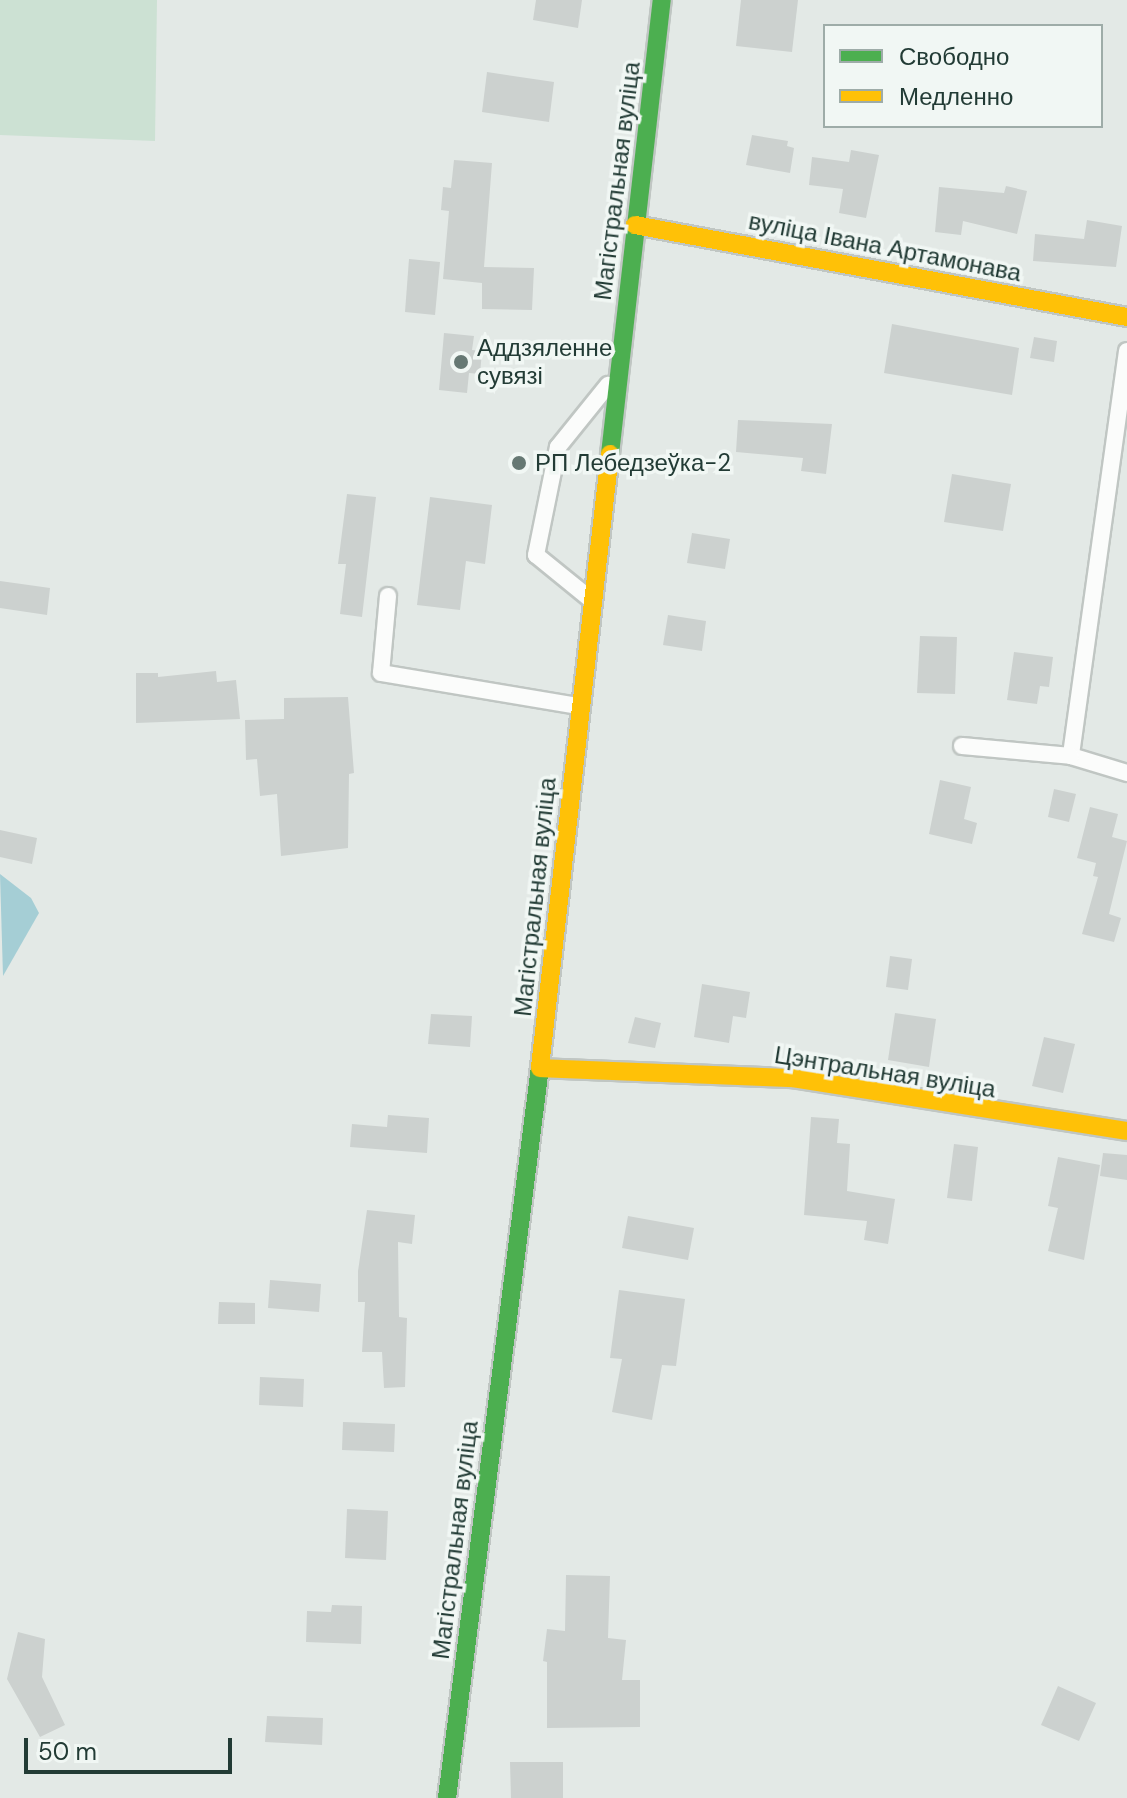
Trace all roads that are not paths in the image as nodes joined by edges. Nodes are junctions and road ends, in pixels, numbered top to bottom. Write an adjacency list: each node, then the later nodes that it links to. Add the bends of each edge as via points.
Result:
1 (662, 0): 2 (main road, Магістральная вуліца)
2 (635, 225): 3 (main road, вуліца Івана Артамонава); 5 (main road, Магістральная вуліца)
3 (1127, 317)
4 (1127, 351): 10 (lane)
5 (618, 372): 7 (main road, Магістральная вуліца); 7 (lane, via 558,447 536,555)
6 (388, 596): 8 (lane, via 381,673)
7 (593, 601): 8 (main road, Магістральная вуліца)
8 (580, 706): 12 (main road, Магістральная вуліца)
9 (962, 746): 10 (lane)
10 (1071, 756): 11 (lane)
11 (1127, 773)
12 (540, 1068): 13 (main road, Цэнтральная вуліца, via 792,1078); 14 (main road, Магістральная вуліца)
13 (1127, 1131)
14 (447, 1798)

